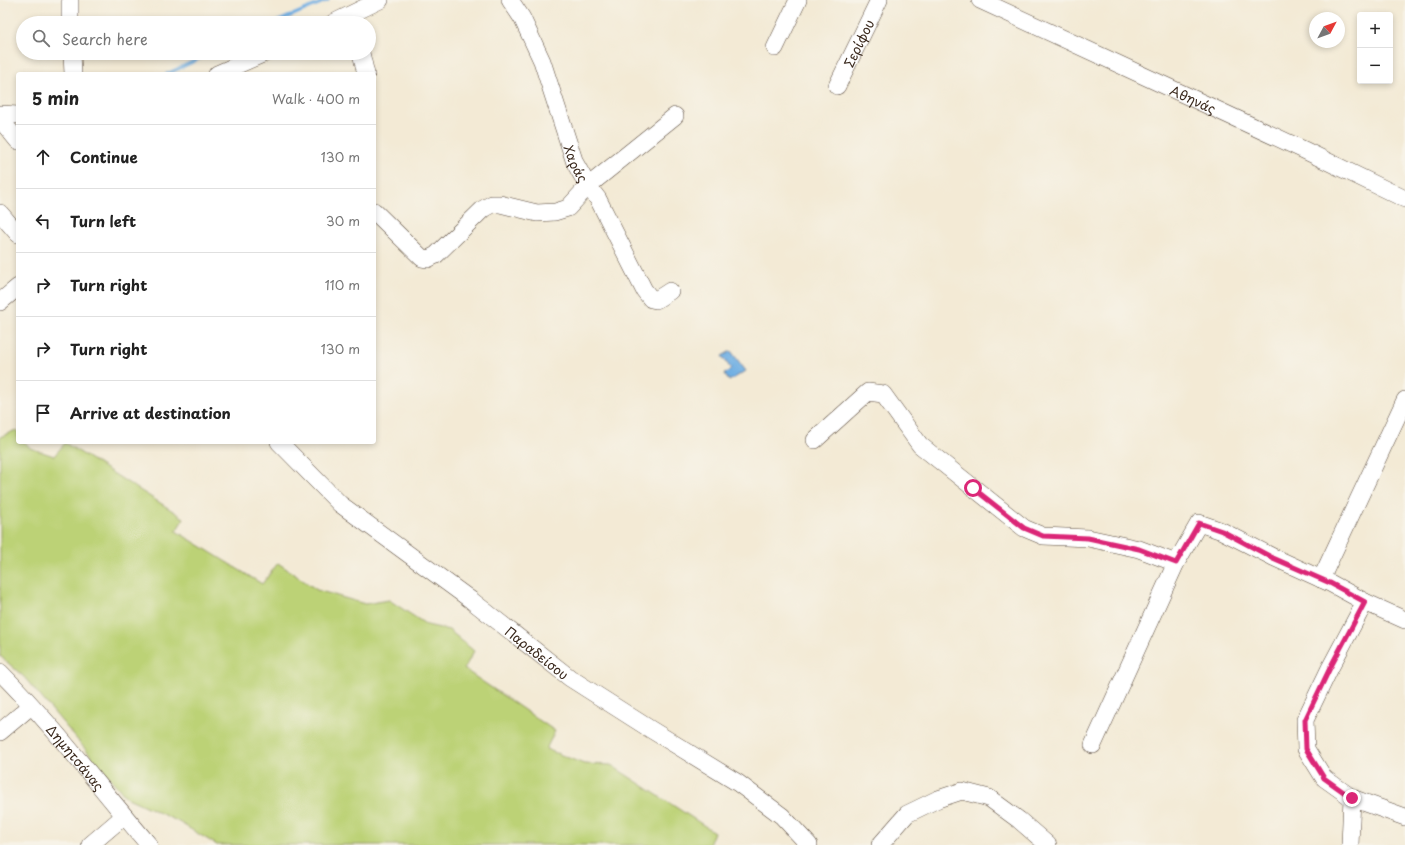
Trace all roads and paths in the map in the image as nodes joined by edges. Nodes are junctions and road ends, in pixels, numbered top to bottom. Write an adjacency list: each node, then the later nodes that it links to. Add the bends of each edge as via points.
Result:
1 (70, 0): 7 (street)
2 (380, 0): 8 (street)
3 (510, 0): 20 (street, Χαράς, via 522,18 542,61 575,163)
4 (798, 0): 9 (street)
5 (879, 0): 16 (street, Σερίφου)
6 (980, 0): 21 (street, Αθηνάς)
7 (70, 16)
8 (352, 16)
9 (775, 48)
10 (72, 60): 13 (street)
11 (249, 60): 14 (street)
12 (363, 60): 15 (street)
13 (73, 72)
14 (222, 72)
15 (366, 72)
16 (837, 86)
17 (0, 114): 18 (street)
18 (16, 115)
19 (675, 116): 20 (street)
20 (588, 186): 23 (street, via 568,208 555,212 537,213 492,204 436,255 428,259 422,258); 26 (street, Χαράς, via 598,199 644,290 656,300)
21 (1405, 199)
22 (0, 213): 24 (street)
23 (376, 213)
24 (16, 232)
25 (16, 289): 27 (street)
26 (670, 291)
27 (0, 302)
28 (1405, 400): 32 (street)
29 (815, 440): 31 (street, via 868,392 883,394 920,445 1024,528 1043,536 1088,538 1139,549)
30 (281, 444): 44 (street, Παραδείσου, via 340,504 448,583 570,678 738,783 782,816)
31 (1176, 563): 32 (street, via 1199,523 1222,531 1273,558); 38 (street)
32 (1321, 579): 33 (street)
33 (1365, 602): 34 (street); 39 (street, via 1305,720 1306,749 1324,778)
34 (1405, 620)
35 (0, 672): 36 (street, Δημητσάνας)
36 (31, 706): 37 (street); 40 (street, Δημητσάνας)
37 (0, 732)
38 (1093, 745)
39 (1352, 798): 41 (street); 47 (street)
40 (124, 816): 42 (street); 43 (street, Δημητσάνας)
41 (1405, 816)
42 (90, 845)
43 (149, 845)
44 (809, 845)
45 (880, 845): 46 (street, via 907,814 962,791 989,798)
46 (1048, 845)
47 (1350, 845)

